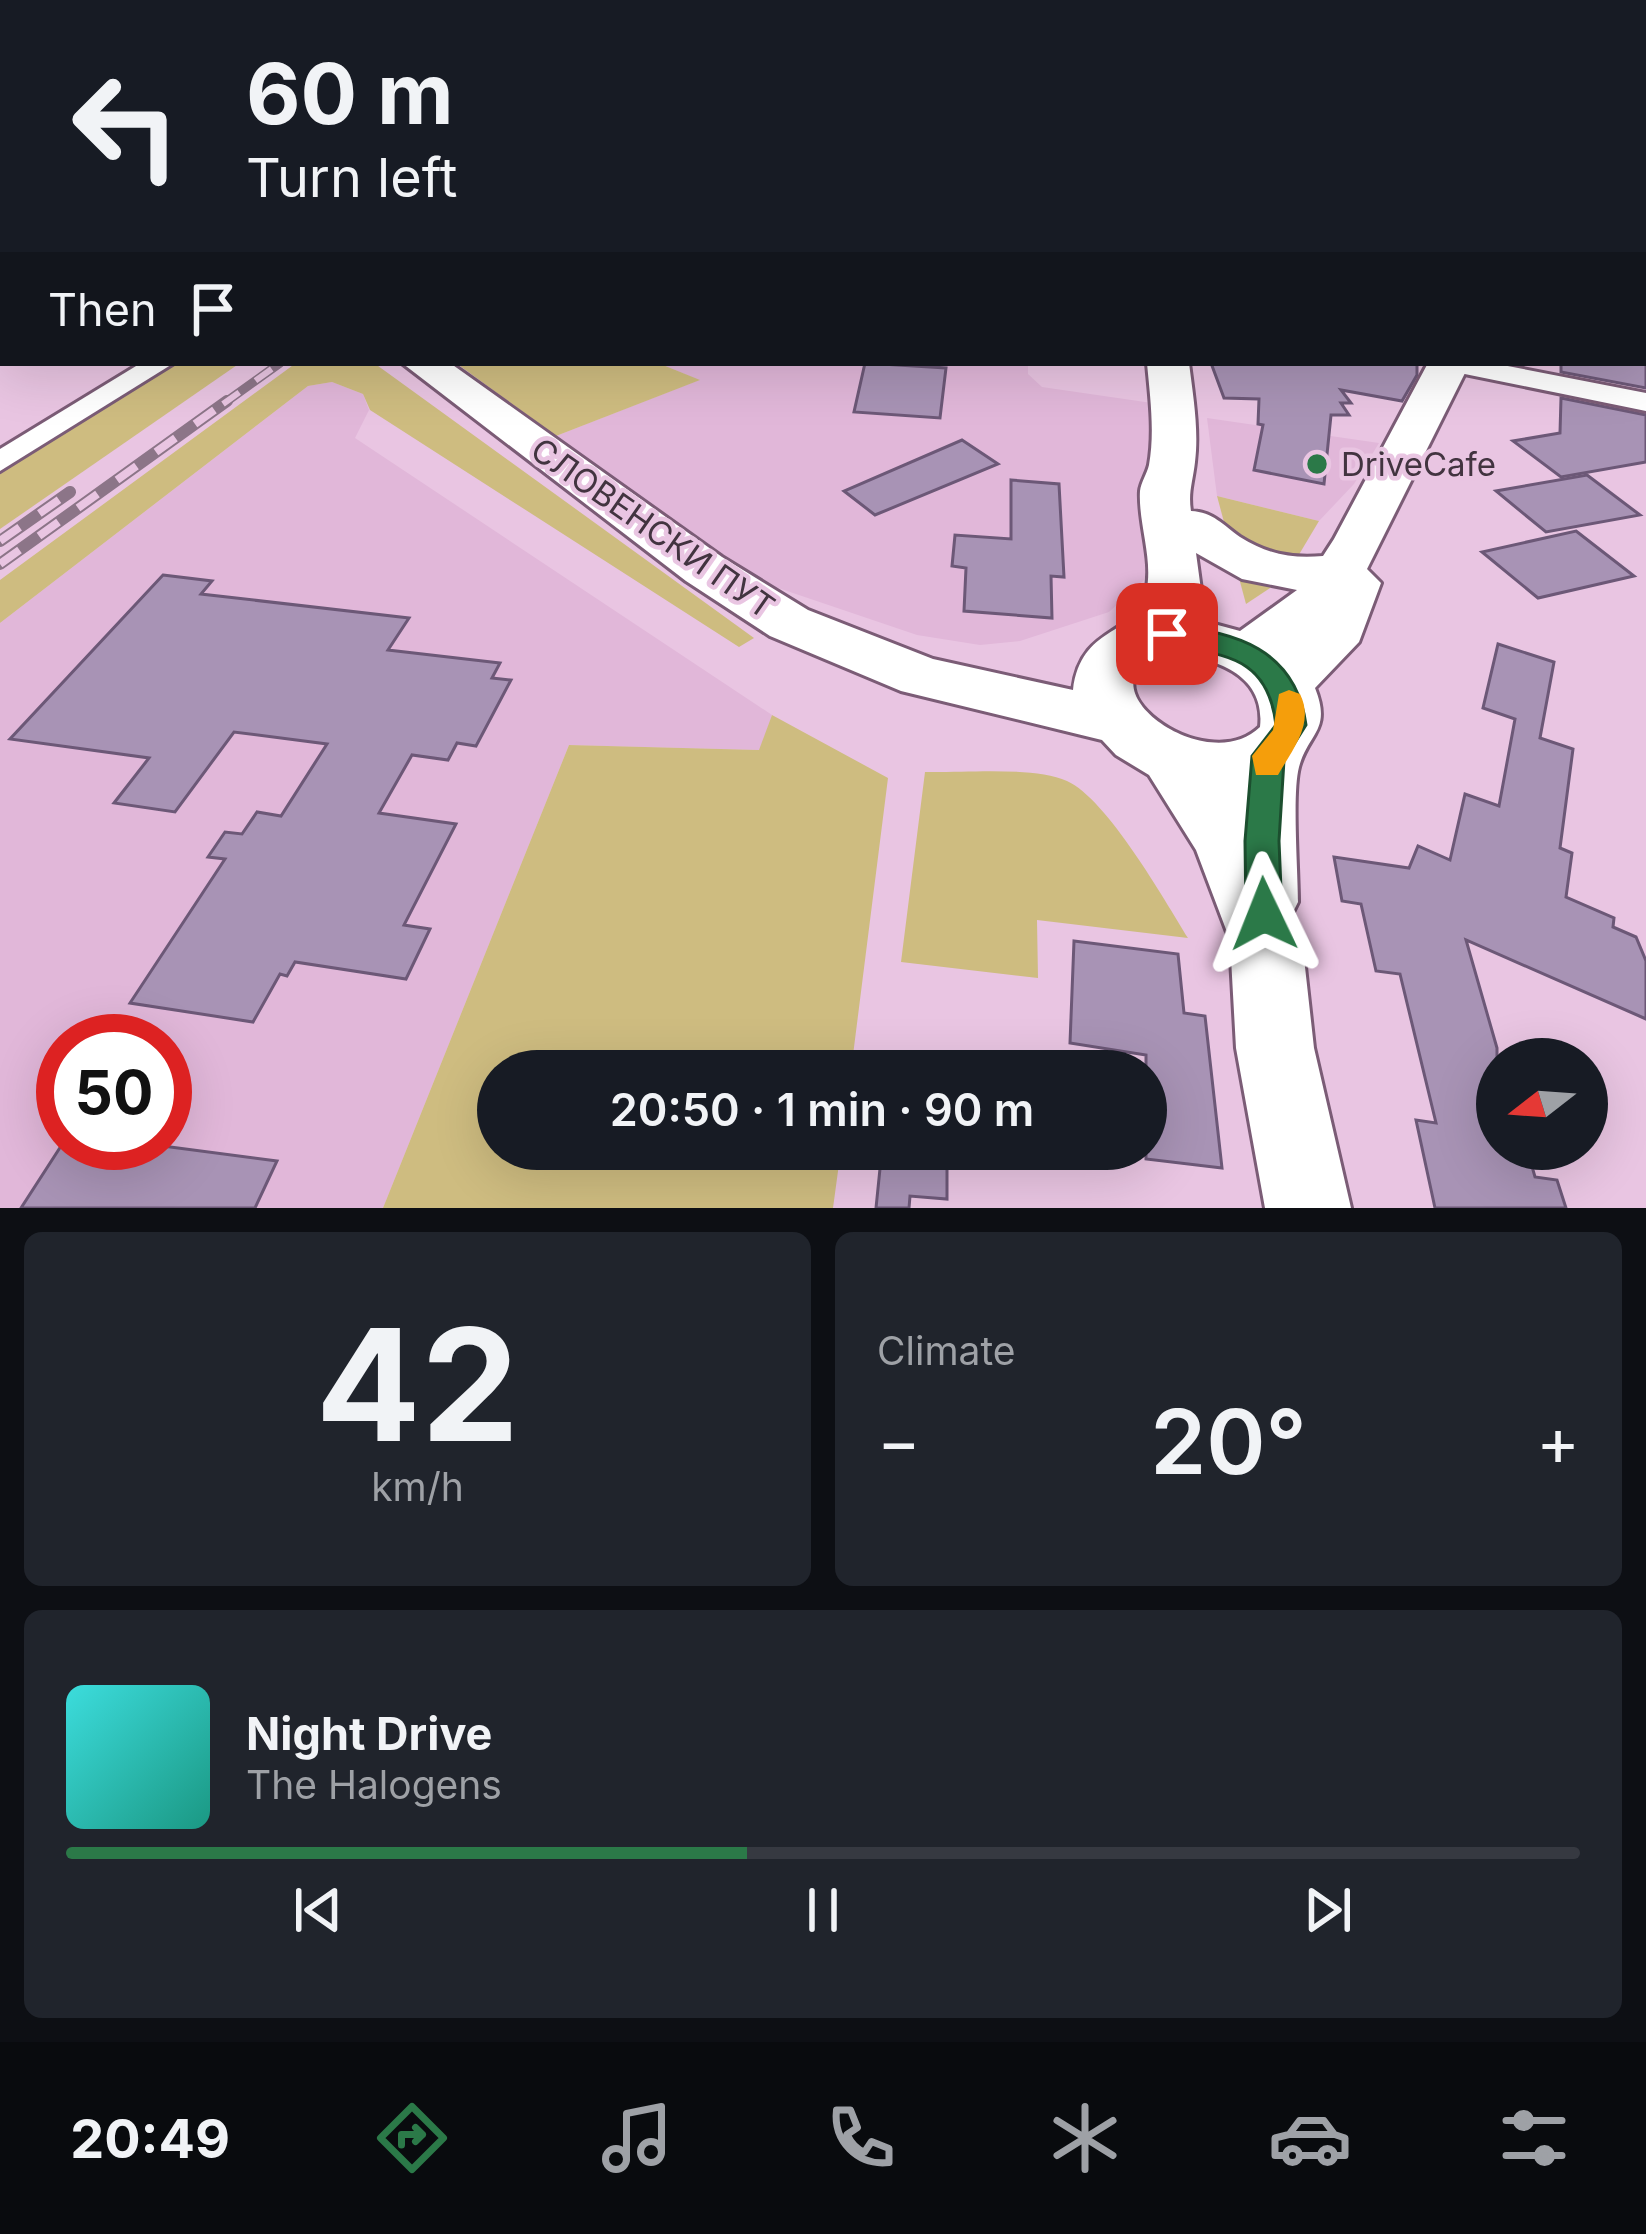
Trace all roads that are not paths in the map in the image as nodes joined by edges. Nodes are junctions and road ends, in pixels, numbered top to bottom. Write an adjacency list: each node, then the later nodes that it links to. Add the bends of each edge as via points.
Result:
1 (155, 366): 7 (street)
2 (1168, 366): 8 (main road)
3 (1447, 366): 10 (main road)
4 (1464, 366): 6 (street)
5 (442, 377): 12 (main road, СЛОВЕНСКИ ПУТ, via 745,598 819,637 966,689)
6 (1646, 402)
7 (0, 462)
8 (1172, 465): 9 (main road, via 1186,484); 12 (main road, via 1164,488 1174,590)
9 (1195, 525): 10 (main road, via 1256,567 1298,575); 11 (main road, via 1211,597)
10 (1349, 555): 11 (main road, via 1354,585 1339,628)
11 (1254, 663): 12 (main road, via 1181,634); 13 (main road, via 1291,706 1291,725)
12 (1122, 674): 14 (main road, via 1134,739)
13 (1268, 756): 14 (main road, via 1217,767); 15 (main road)
14 (1172, 759): 15 (main road, via 1226,842)
15 (1266, 940): 16 (main road, via 1275,1048)
16 (1309, 1208)

